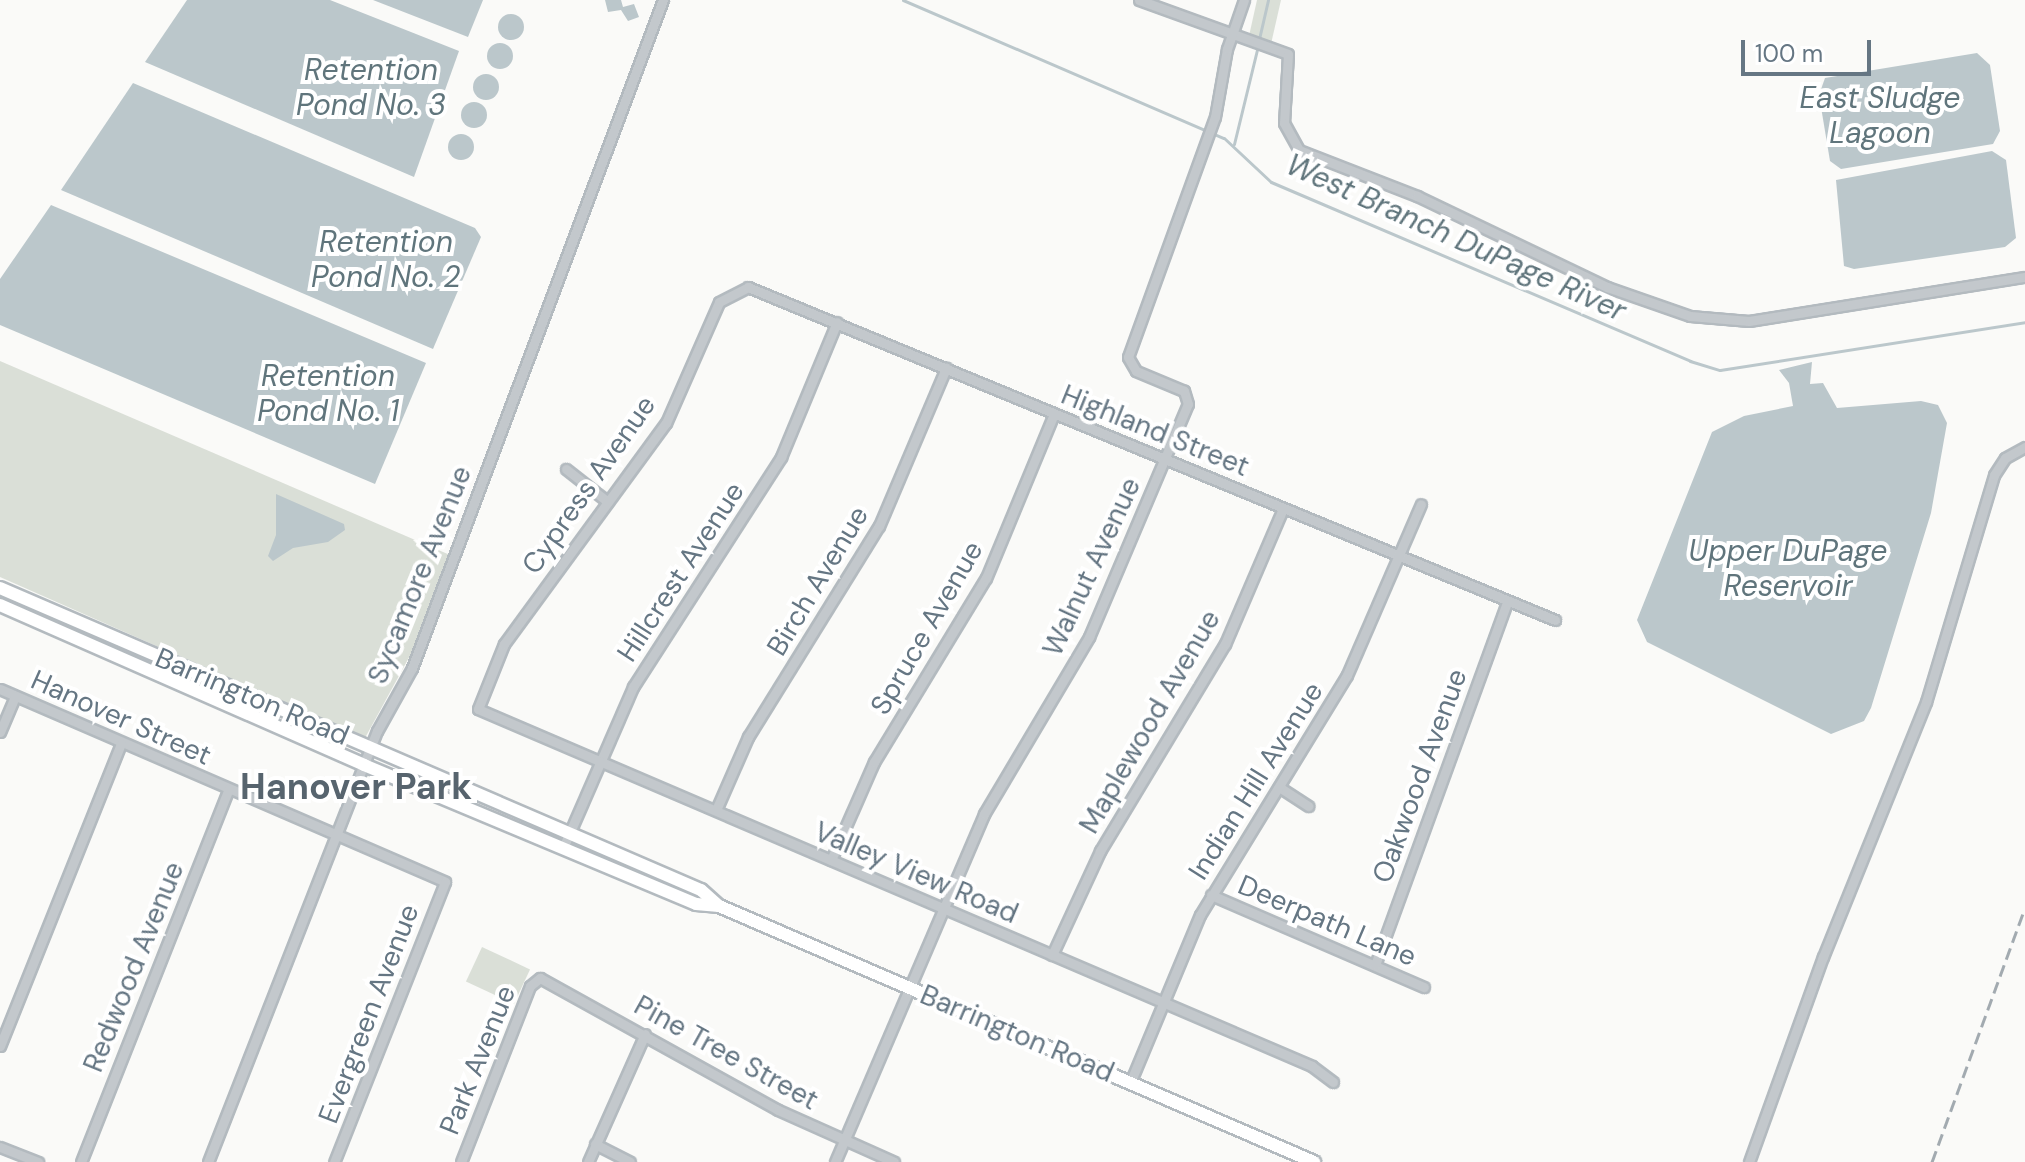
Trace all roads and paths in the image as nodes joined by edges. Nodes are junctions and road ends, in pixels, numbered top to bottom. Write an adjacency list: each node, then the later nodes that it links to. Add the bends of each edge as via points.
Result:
1 (663, 0): 26 (street, Sycamore Avenue, via 412,668)
2 (1139, 0): 4 (street)
3 (1244, 0): 4 (street, Walnut Avenue)
4 (1232, 35): 5 (street, via 1288,54 1284,123 1299,150 1417,196 1607,287 1690,316 1749,321); 11 (street, Walnut Avenue, via 1215,117 1128,357 1136,371 1187,394 1188,404)
5 (2025, 277)
6 (737, 289): 7 (street, Highland Street, via 766,292); 13 (street, Cypress Avenue, via 719,302 666,423)
7 (837, 322): 8 (street, Highland Street); 27 (street, Hillcrest Avenue, via 781,457 633,687)
8 (946, 368): 9 (street, Highland Street); 32 (street, Birch Avenue, via 879,526 748,737)
9 (1054, 414): 11 (street, Highland Street); 36 (street, Spruce Avenue, via 986,578 874,762)
10 (2025, 447): 64 (street, via 2005,458 1994,475 1926,702 1823,957)
11 (1166, 459): 15 (street, Highland Street); 40 (street, Walnut Avenue, via 1089,637 984,814)
12 (566, 469): 13 (street)
13 (608, 502): 23 (street, Cypress Avenue, via 509,635)
14 (1421, 504): 16 (street, Indian Hill Avenue)
15 (1283, 509): 16 (street, Highland Street); 41 (street, Maplewood Avenue, via 1225,644 1100,851)
16 (1398, 556): 18 (street, Highland Street); 29 (street, Indian Hill Avenue, via 1354,663)
17 (0, 588): 26 (main road, Barrington Road)
18 (1507, 602): 20 (street, Highland Street); 42 (street, Oakwood Avenue)
19 (0, 605): 28 (main road, Barrington Road)
20 (1555, 620)
21 (0, 689): 22 (street, Hanover Street)
22 (15, 696): 24 (street); 25 (street, Hanover Street)
23 (478, 709): 27 (street, Valley View Road)
24 (0, 732)
25 (121, 743): 30 (street, Hanover Street); 48 (street)
26 (371, 748): 28 (street, Sycamore Avenue); 33 (main road, Barrington Road)
27 (600, 761): 32 (street, Valley View Road); 33 (street, Hillcrest Avenue)
28 (364, 765): 34 (street, Sycamore Avenue); 35 (main road, Barrington Road)
29 (1279, 787): 31 (street); 38 (street, Indian Hill Avenue)
30 (229, 789): 34 (street, Hanover Street); 55 (street, Redwood Avenue)
31 (1308, 806)
32 (716, 810): 36 (street, Valley View Road)
33 (568, 833): 35 (street, Hillcrest Avenue); 39 (main road, Barrington Road, via 701,890)
34 (336, 834): 37 (street, Hanover Street); 56 (street, Sycamore Avenue)
35 (563, 848): 39 (main road, Barrington Road, via 696,904)
36 (831, 860): 40 (street, Valley View Road)
37 (445, 882): 57 (street, Evergreen Avenue)
38 (1211, 895): 42 (street, Deerpath Lane); 46 (street, Indian Hill Avenue)
39 (719, 906): 45 (main road, Barrington Road)
40 (943, 909): 41 (street, Valley View Road); 45 (street, Walnut Avenue)
41 (1052, 955): 46 (street, Valley View Road)
42 (1375, 965): 44 (street, Deerpath Lane)
43 (540, 978): 47 (street, Pine Tree Street); 58 (street, Park Avenue, via 528,990)
44 (1424, 987)
45 (910, 988): 50 (main road, Barrington Road); 51 (street, Walnut Avenue)
46 (1163, 1003): 49 (street, Valley View Road, via 1312,1066); 50 (street, Indian Hill Avenue)
47 (645, 1034): 51 (street, Pine Tree Street, via 778,1110); 52 (street)
48 (0, 1046)
49 (1333, 1082)
50 (1130, 1083): 63 (main road, Barrington Road)
51 (845, 1141): 61 (street, Walnut Avenue); 62 (street, Pine Tree Street)
52 (595, 1144): 59 (street); 60 (street)
53 (0, 1147): 54 (street)
54 (38, 1162)
55 (81, 1162)
56 (208, 1162)
57 (334, 1162)
58 (461, 1162)
59 (588, 1162)
60 (630, 1162)
61 (835, 1162)
62 (894, 1162)
63 (1314, 1162)
64 (1749, 1162)

